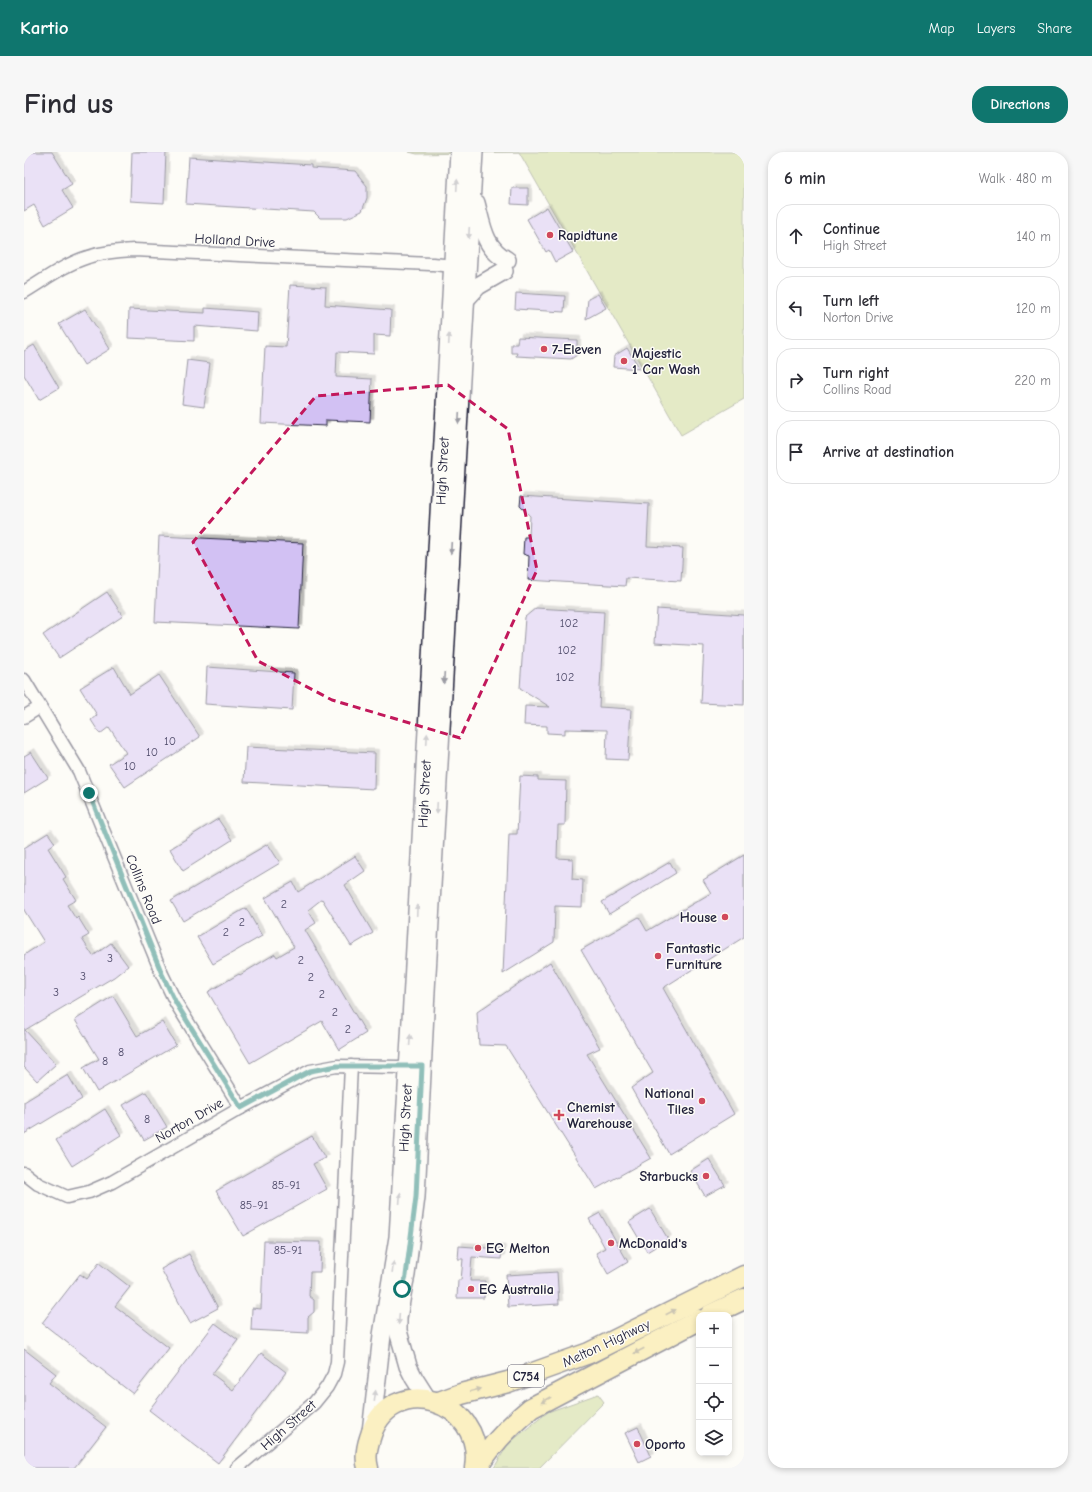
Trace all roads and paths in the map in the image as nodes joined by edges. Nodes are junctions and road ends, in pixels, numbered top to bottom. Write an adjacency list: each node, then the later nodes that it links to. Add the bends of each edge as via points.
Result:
1 (459, 152): 4 (main road, High Street, one-way to 1)
2 (474, 152): 3 (main road, High Street)
3 (472, 189): 4 (main road, High Street, one-way to 4); 6 (main road, via 489,244 505,265)
4 (461, 266): 5 (street, Holland Drive, via 134,250 110,251 86,257 65,267); 6 (main road, High Street); 11 (main road, High Street, one-way to 4)
5 (24, 292)
6 (466, 299): 11 (main road, High Street, one-way to 11)
7 (24, 680): 8 (street, Collins Road)
8 (40, 707): 9 (street); 12 (street, Collins Road, via 79,771 176,1003)
9 (24, 717)
10 (351, 1066): 11 (street, Norton Drive); 12 (street, Norton Drive, via 310,1071); 20 (street, High Street, via 337,1362 334,1374 314,1403)
11 (415, 1066): 18 (main road, High Street, one-way to 18, via 416,1197 398,1331 408,1366); 19 (main road, High Street, one-way to 11, via 382,1335 398,1237)
12 (241, 1108): 13 (street, Norton Drive, via 112,1182 89,1192 67,1197 38,1184)
13 (24, 1173)
14 (744, 1276): 18 (highway, Melton Highway / C754, one-way to 14, via 508,1382 589,1352)
15 (744, 1299): 16 (highway)
16 (716, 1312)
17 (696, 1322): 23 (highway, Melton Highway / C754, one-way to 23, via 531,1408 502,1435)
18 (434, 1401): 19 (highway, Melton Highway / C754, via 416,1399 399,1402 377,1420); 23 (highway, Melton Highway / C754, via 462,1420 470,1431 475,1445)
19 (369, 1441): 21 (highway, Melton Highway / C754); 22 (highway)
20 (237, 1468)
21 (356, 1468)
22 (368, 1468)
23 (476, 1468)

